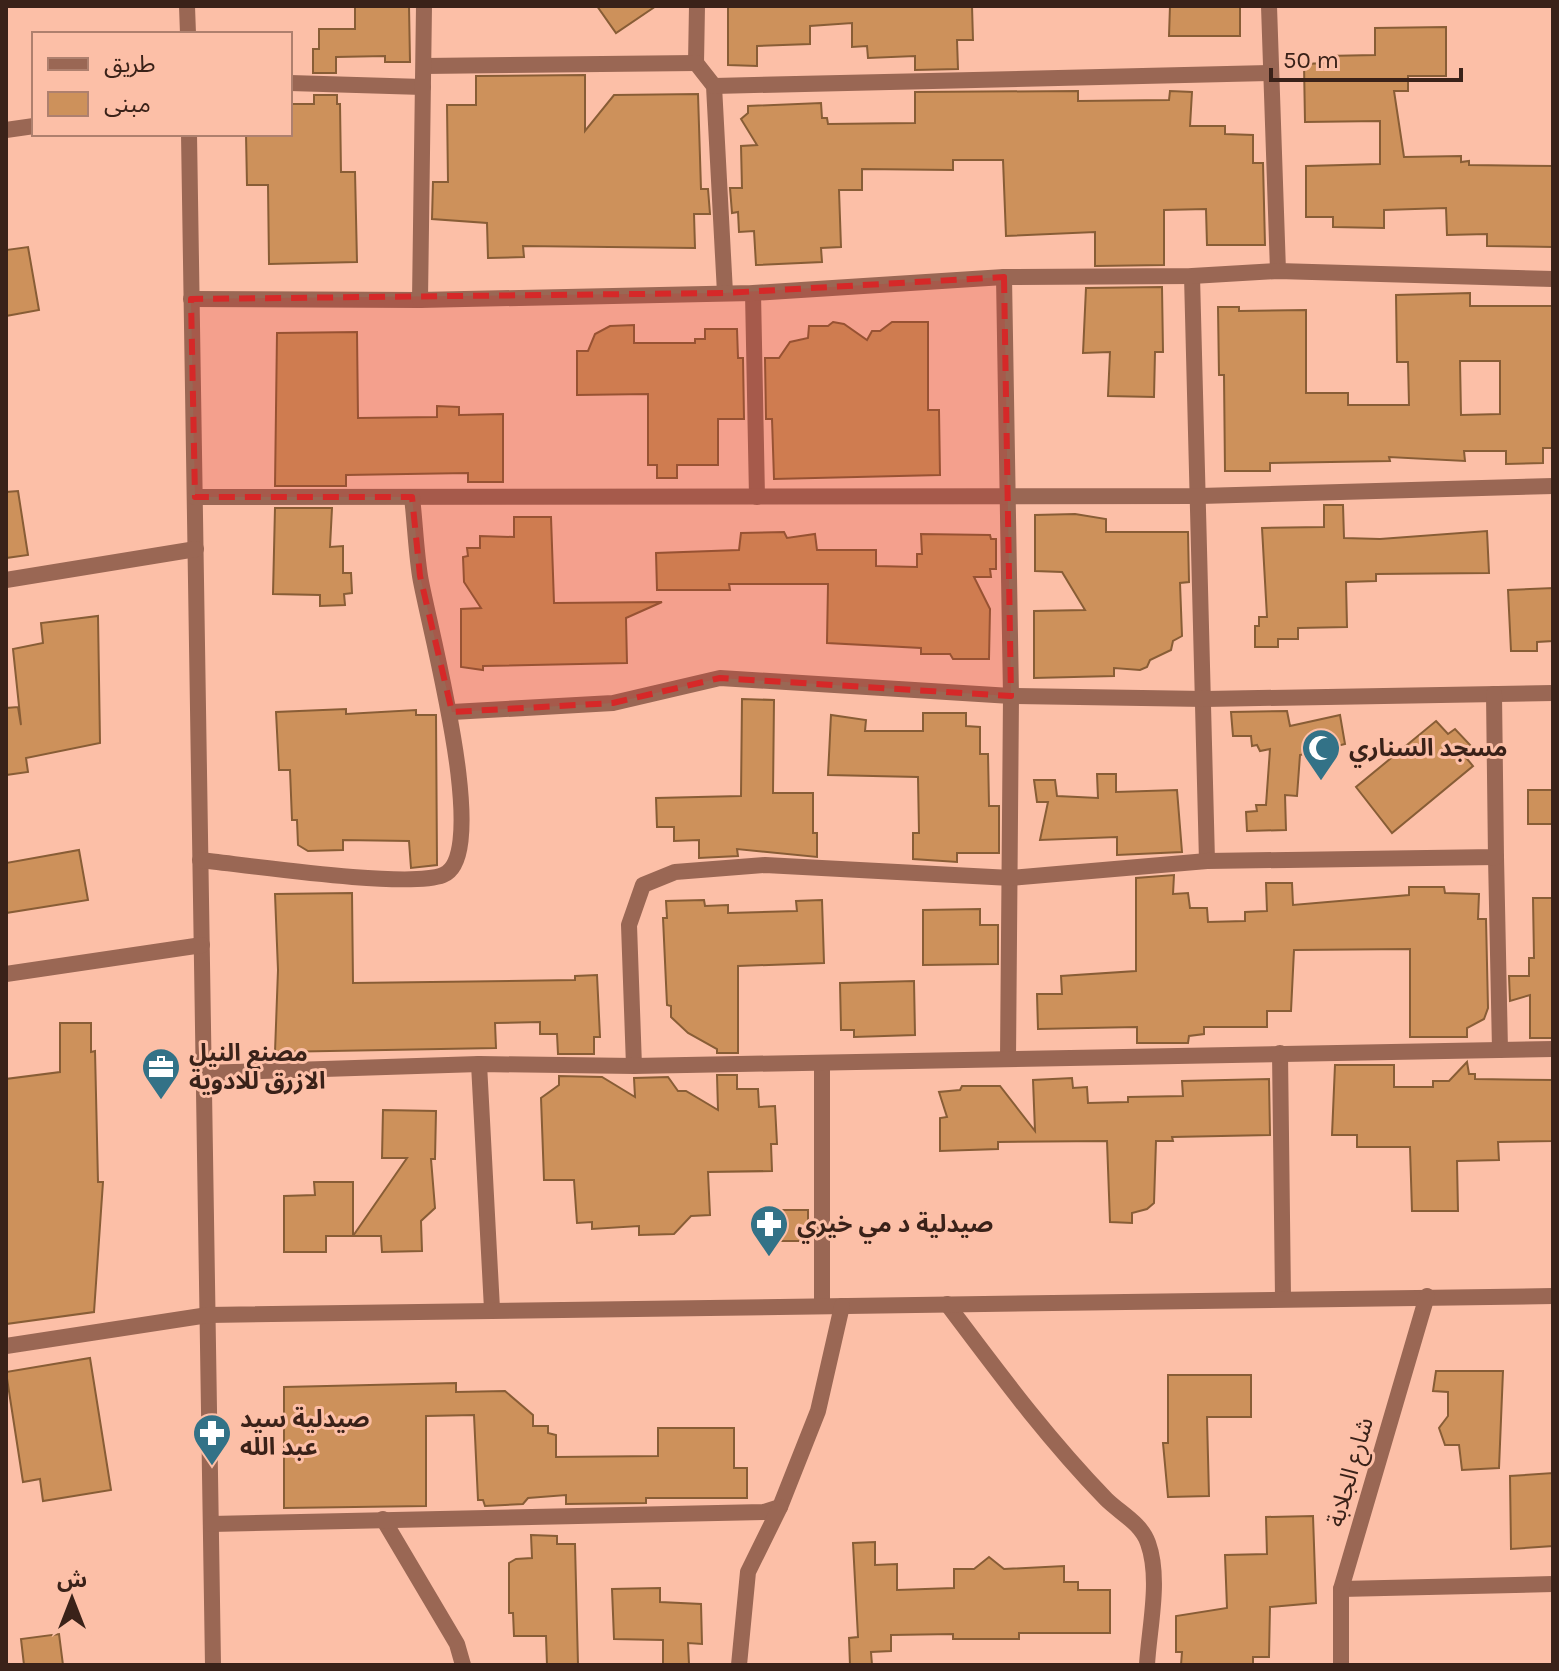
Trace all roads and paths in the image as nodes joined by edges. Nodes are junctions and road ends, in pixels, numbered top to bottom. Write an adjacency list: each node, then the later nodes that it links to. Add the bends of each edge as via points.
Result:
1 (187, 6): 5 (street)
2 (424, 6): 7 (street)
3 (697, 6): 6 (street)
4 (1269, 6): 8 (street)
5 (188, 32)
6 (696, 63): 7 (street); 10 (street)
7 (424, 66): 11 (street)
8 (1269, 73): 10 (street); 15 (street)
9 (292, 83): 11 (street)
10 (714, 86): 19 (street)
11 (423, 87): 22 (street)
12 (32, 126): 13 (street)
13 (6, 130)
14 (189, 136): 21 (street)
15 (1278, 271): 16 (street); 18 (street)
16 (1192, 276): 17 (street); 24 (street)
17 (1004, 277): 20 (street); 28 (street)
18 (1553, 279)
19 (725, 293): 20 (street); 22 (street)
20 (753, 293): 27 (street)
21 (191, 299): 22 (street); 25 (street)
22 (420, 300)
23 (1553, 486): 24 (street)
24 (1200, 496): 28 (street); 34 (street)
25 (195, 497): 26 (street); 29 (street)
26 (412, 497): 27 (street); 35 (street, via 420,576)
27 (757, 497): 28 (street)
28 (1007, 497): 33 (street)
29 (196, 549): 30 (street); 37 (street)
30 (6, 580)
31 (1553, 693): 32 (street)
32 (1494, 694): 34 (street); 36 (street)
33 (1011, 696): 34 (street); 35 (street, via 720,678 613,703); 39 (street)
34 (1205, 699): 38 (street)
35 (452, 712): 37 (street, via 462,834 458,863 447,874 387,878)
36 (1496, 857): 38 (street); 43 (street)
37 (200, 860): 40 (street)
38 (1207, 861): 39 (street)
39 (1011, 878): 45 (street); 48 (street, via 765,865 675,872 643,885 629,925)
40 (202, 945): 41 (street); 49 (street)
41 (6, 974)
42 (1553, 1049): 43 (street)
43 (1500, 1050): 44 (street)
44 (1280, 1053): 45 (street); 52 (street)
45 (1008, 1059): 46 (street)
46 (822, 1063): 48 (street); 54 (street)
47 (479, 1064): 48 (street); 49 (street); 56 (street)
48 (634, 1066)
49 (204, 1073): 57 (street)
50 (1427, 1296): 51 (street); 52 (street); 63 (street, شارع الجلابة)
51 (1553, 1296)
52 (1283, 1298): 53 (street)
53 (947, 1304): 55 (street); 67 (street, via 1051,1443 1148,1541 1153,1569)
54 (822, 1306): 55 (street); 56 (street)
55 (842, 1306): 59 (street, via 818,1411)
56 (492, 1309): 57 (street)
57 (208, 1315): 58 (street); 61 (street)
58 (6, 1346)
59 (780, 1507): 60 (street, via 764,1512); 66 (street, via 748,1572)
60 (383, 1519): 61 (street); 65 (street, via 457,1644)
61 (211, 1524): 64 (street)
62 (1553, 1584): 63 (street)
63 (1341, 1589): 68 (street, شارع الجلابة)
64 (213, 1665)
65 (463, 1665)
66 (739, 1665)
67 (1147, 1665)
68 (1341, 1665)

